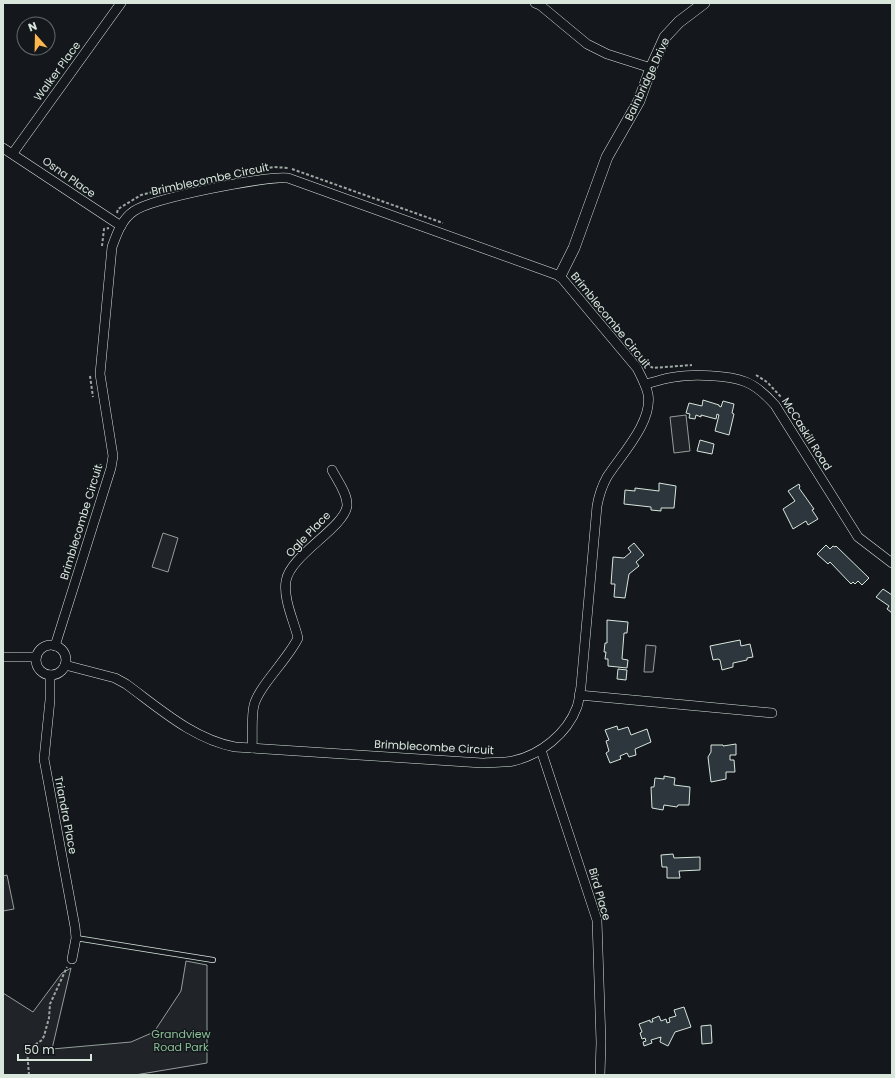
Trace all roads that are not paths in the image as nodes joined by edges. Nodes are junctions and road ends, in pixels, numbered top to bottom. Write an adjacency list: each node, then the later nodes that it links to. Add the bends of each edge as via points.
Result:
1 (121, 3): 6 (street, Walker Place)
2 (535, 3): 4 (street, via 587,44)
3 (704, 3): 4 (street, Bainbridge Drive, via 679,22 665,38)
4 (651, 68): 8 (street, Bainbridge Drive, via 639,101 606,157 574,248)
5 (3, 148): 6 (street, Osna Place)
6 (13, 153): 7 (street, Osna Place)
7 (121, 226): 8 (street, Brimblecombe Circuit, via 130,214 145,205 277,177 288,178); 12 (street, Brimblecombe Circuit, via 112,247 110,261 100,374 113,456)
8 (560, 276): 9 (street, Brimblecombe Circuit, via 637,368)
9 (645, 384): 11 (street, McCaskill Road, via 675,377 730,378 746,382 763,392 775,405 858,537); 17 (street, Brimblecombe Circuit, via 648,395 644,420 600,491)
10 (332, 470): 19 (street, Ogle Place, via 347,506 344,514 288,572 286,592 298,638 254,704)
11 (892, 563)
12 (55, 646): 14 (street, via 46,646); 15 (street, via 63,651)
13 (3, 657): 14 (street)
14 (36, 657): 16 (street, via 40,671)
15 (65, 665): 16 (street, via 61,671); 19 (street, Brimblecombe Circuit, via 115,678 209,741)
16 (50, 675): 21 (street, Triandra Place, via 44,759)
17 (579, 695): 18 (street); 20 (street, Brimblecombe Circuit, via 577,707 566,726)
18 (772, 712)
19 (252, 748): 20 (street, Brimblecombe Circuit, via 482,763 513,761)
20 (541, 750): 24 (street, Bird Place, via 597,920)
21 (76, 938): 22 (street, Triandra Place); 23 (lane)
22 (72, 959)
23 (213, 960)
24 (600, 1075)

